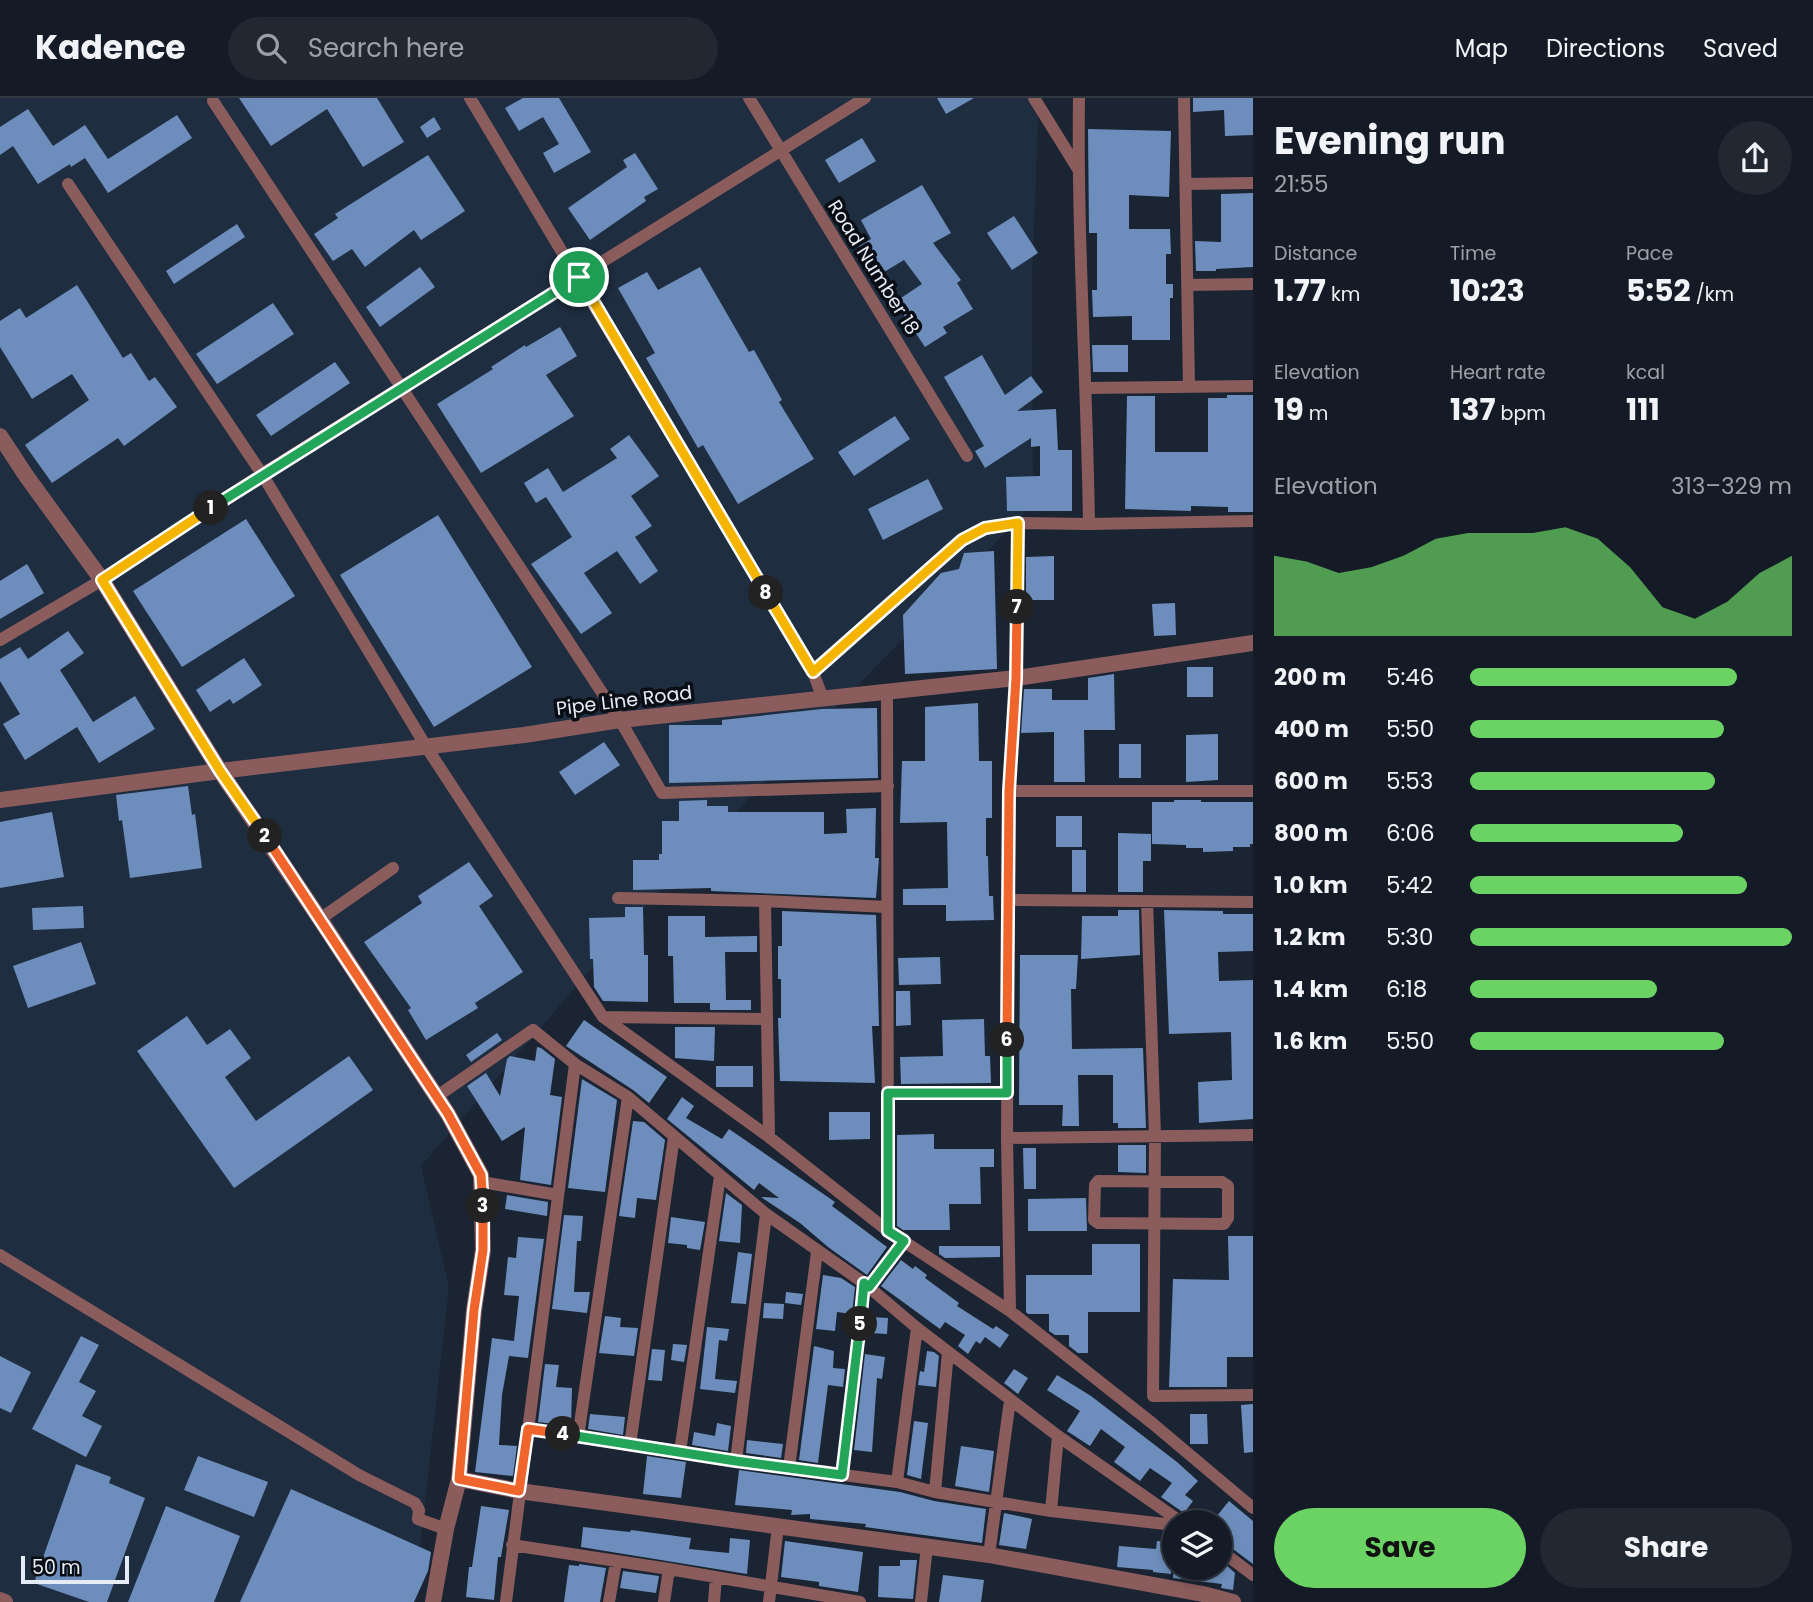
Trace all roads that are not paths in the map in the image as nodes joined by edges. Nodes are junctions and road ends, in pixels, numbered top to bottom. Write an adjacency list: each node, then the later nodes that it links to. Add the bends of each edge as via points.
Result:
1 (470, 98): 13 (street)
2 (749, 98): 8 (street, Road Number 18)
3 (865, 98): 8 (street)
4 (1034, 98): 9 (street)
5 (1079, 98): 9 (street)
6 (1184, 98): 12 (street)
7 (213, 101): 18 (street)
8 (780, 150): 13 (street); 21 (street, Road Number 18)
9 (1078, 169): 19 (street)
10 (1253, 183): 12 (street)
11 (68, 184): 22 (street)
12 (1186, 184): 15 (street)
13 (579, 277): 18 (street); 29 (street)
14 (1253, 284): 15 (street)
15 (1187, 285): 17 (street)
16 (1253, 386): 17 (street)
17 (1189, 387): 19 (street)
18 (400, 388): 22 (street); 33 (street)
19 (1087, 388): 25 (street)
20 (0, 436): 26 (street)
21 (967, 456)
22 (262, 474): 26 (street); 34 (street)
23 (1253, 520): 25 (street)
24 (1018, 523): 25 (street); 29 (street, via 985,528 962,540); 30 (street)
25 (1089, 524)
26 (102, 580): 27 (street); 35 (street)
27 (0, 640)
28 (1253, 643): 30 (street, Pipe Line Road)
29 (813, 672): 32 (street)
30 (1016, 678): 31 (street, Pipe Line Road); 37 (street)
31 (887, 692): 32 (street, Pipe Line Road); 36 (street)
32 (823, 699): 33 (street, Pipe Line Road)
33 (620, 720): 34 (street, Pipe Line Road); 36 (street, via 662,793)
34 (427, 748): 35 (street, Pipe Line Road); 48 (street)
35 (220, 771): 39 (street, Pipe Line Road); 47 (street)
36 (888, 786): 46 (street)
37 (1009, 791): 38 (street); 42 (street)
38 (1253, 791)
39 (0, 800)
40 (393, 868): 47 (street)
41 (618, 898): 43 (street)
42 (1008, 900): 44 (street); 52 (street)
43 (765, 901): 46 (street); 49 (street)
44 (1147, 901): 45 (street); 56 (street)
45 (1253, 902)
46 (887, 907): 51 (street)
47 (320, 919): 53 (street)
48 (603, 1017): 49 (street); 58 (street)
49 (766, 1019): 58 (street)
50 (575, 1064): 53 (street, via 533,1030); 54 (street); 63 (street)
51 (888, 1093): 52 (street); 66 (street)
52 (1007, 1093): 59 (street)
53 (436, 1097): 61 (street)
54 (628, 1097): 57 (street); 80 (street)
55 (1253, 1135): 56 (street)
56 (1155, 1136): 59 (street); 62 (street)
57 (674, 1137): 60 (street); 81 (street)
58 (769, 1137): 66 (street)
59 (1007, 1138): 71 (street)
60 (720, 1176): 64 (street); 82 (street)
61 (482, 1182): 63 (street); 86 (street, via 483,1250)
62 (1155, 1182): 65 (street); 65 (street, via 1098,1181 1094,1220); 65 (street, via 1222,1182 1228,1186 1228,1218 1224,1224)
63 (558, 1195): 78 (street)
64 (766, 1213): 68 (street); 83 (street)
65 (1154, 1224): 75 (street)
66 (888, 1231): 67 (street)
67 (904, 1241): 70 (street); 71 (street)
68 (817, 1252): 70 (street); 84 (street)
69 (0, 1255): 96 (street, via 359,1475 415,1503 418,1519)
70 (867, 1285): 72 (street); 85 (street)
71 (1010, 1311): 77 (street)
72 (917, 1328): 73 (street); 87 (street)
73 (948, 1352): 76 (street); 89 (street)
74 (1253, 1395): 75 (street)
75 (1153, 1396): 77 (street)
76 (1010, 1399): 79 (street); 90 (street)
77 (1152, 1423): 91 (street)
78 (528, 1429): 80 (street); 88 (street)
79 (1058, 1436): 92 (street); 93 (street)
80 (578, 1437): 81 (street)
81 (630, 1445): 82 (street)
82 (680, 1452): 83 (street)
83 (736, 1461): 84 (street)
84 (789, 1468): 85 (street)
85 (842, 1475): 87 (street)
86 (459, 1479): 88 (street); 96 (street)
87 (897, 1482): 89 (street)
88 (519, 1491): 95 (street); 97 (street)
89 (935, 1492): 90 (street)
90 (995, 1502): 93 (street); 99 (street)
91 (1253, 1508)
92 (1164, 1510)
93 (1051, 1511): 94 (street)
94 (1162, 1524)
95 (778, 1526): 98 (street); 105 (street)
96 (446, 1529): 110 (street)
97 (512, 1545): 101 (street); 111 (street)
98 (927, 1546): 99 (street); 117 (street)
99 (989, 1555): 106 (street)
100 (1232, 1559): 103 (street)
101 (616, 1562): 102 (street); 112 (street)
102 (669, 1569): 104 (street); 113 (street)
103 (1253, 1575)
104 (716, 1577): 105 (street); 114 (street)
105 (772, 1588): 107 (street); 115 (street)
106 (1203, 1598): 118 (street)
107 (827, 1599): 116 (street)
108 (0, 1600): 109 (street)
109 (5, 1602)
110 (433, 1602)
111 (506, 1602)
112 (609, 1602)
113 (664, 1602)
114 (714, 1602)
115 (769, 1602)
116 (860, 1602)
117 (921, 1602)
118 (1233, 1602)

